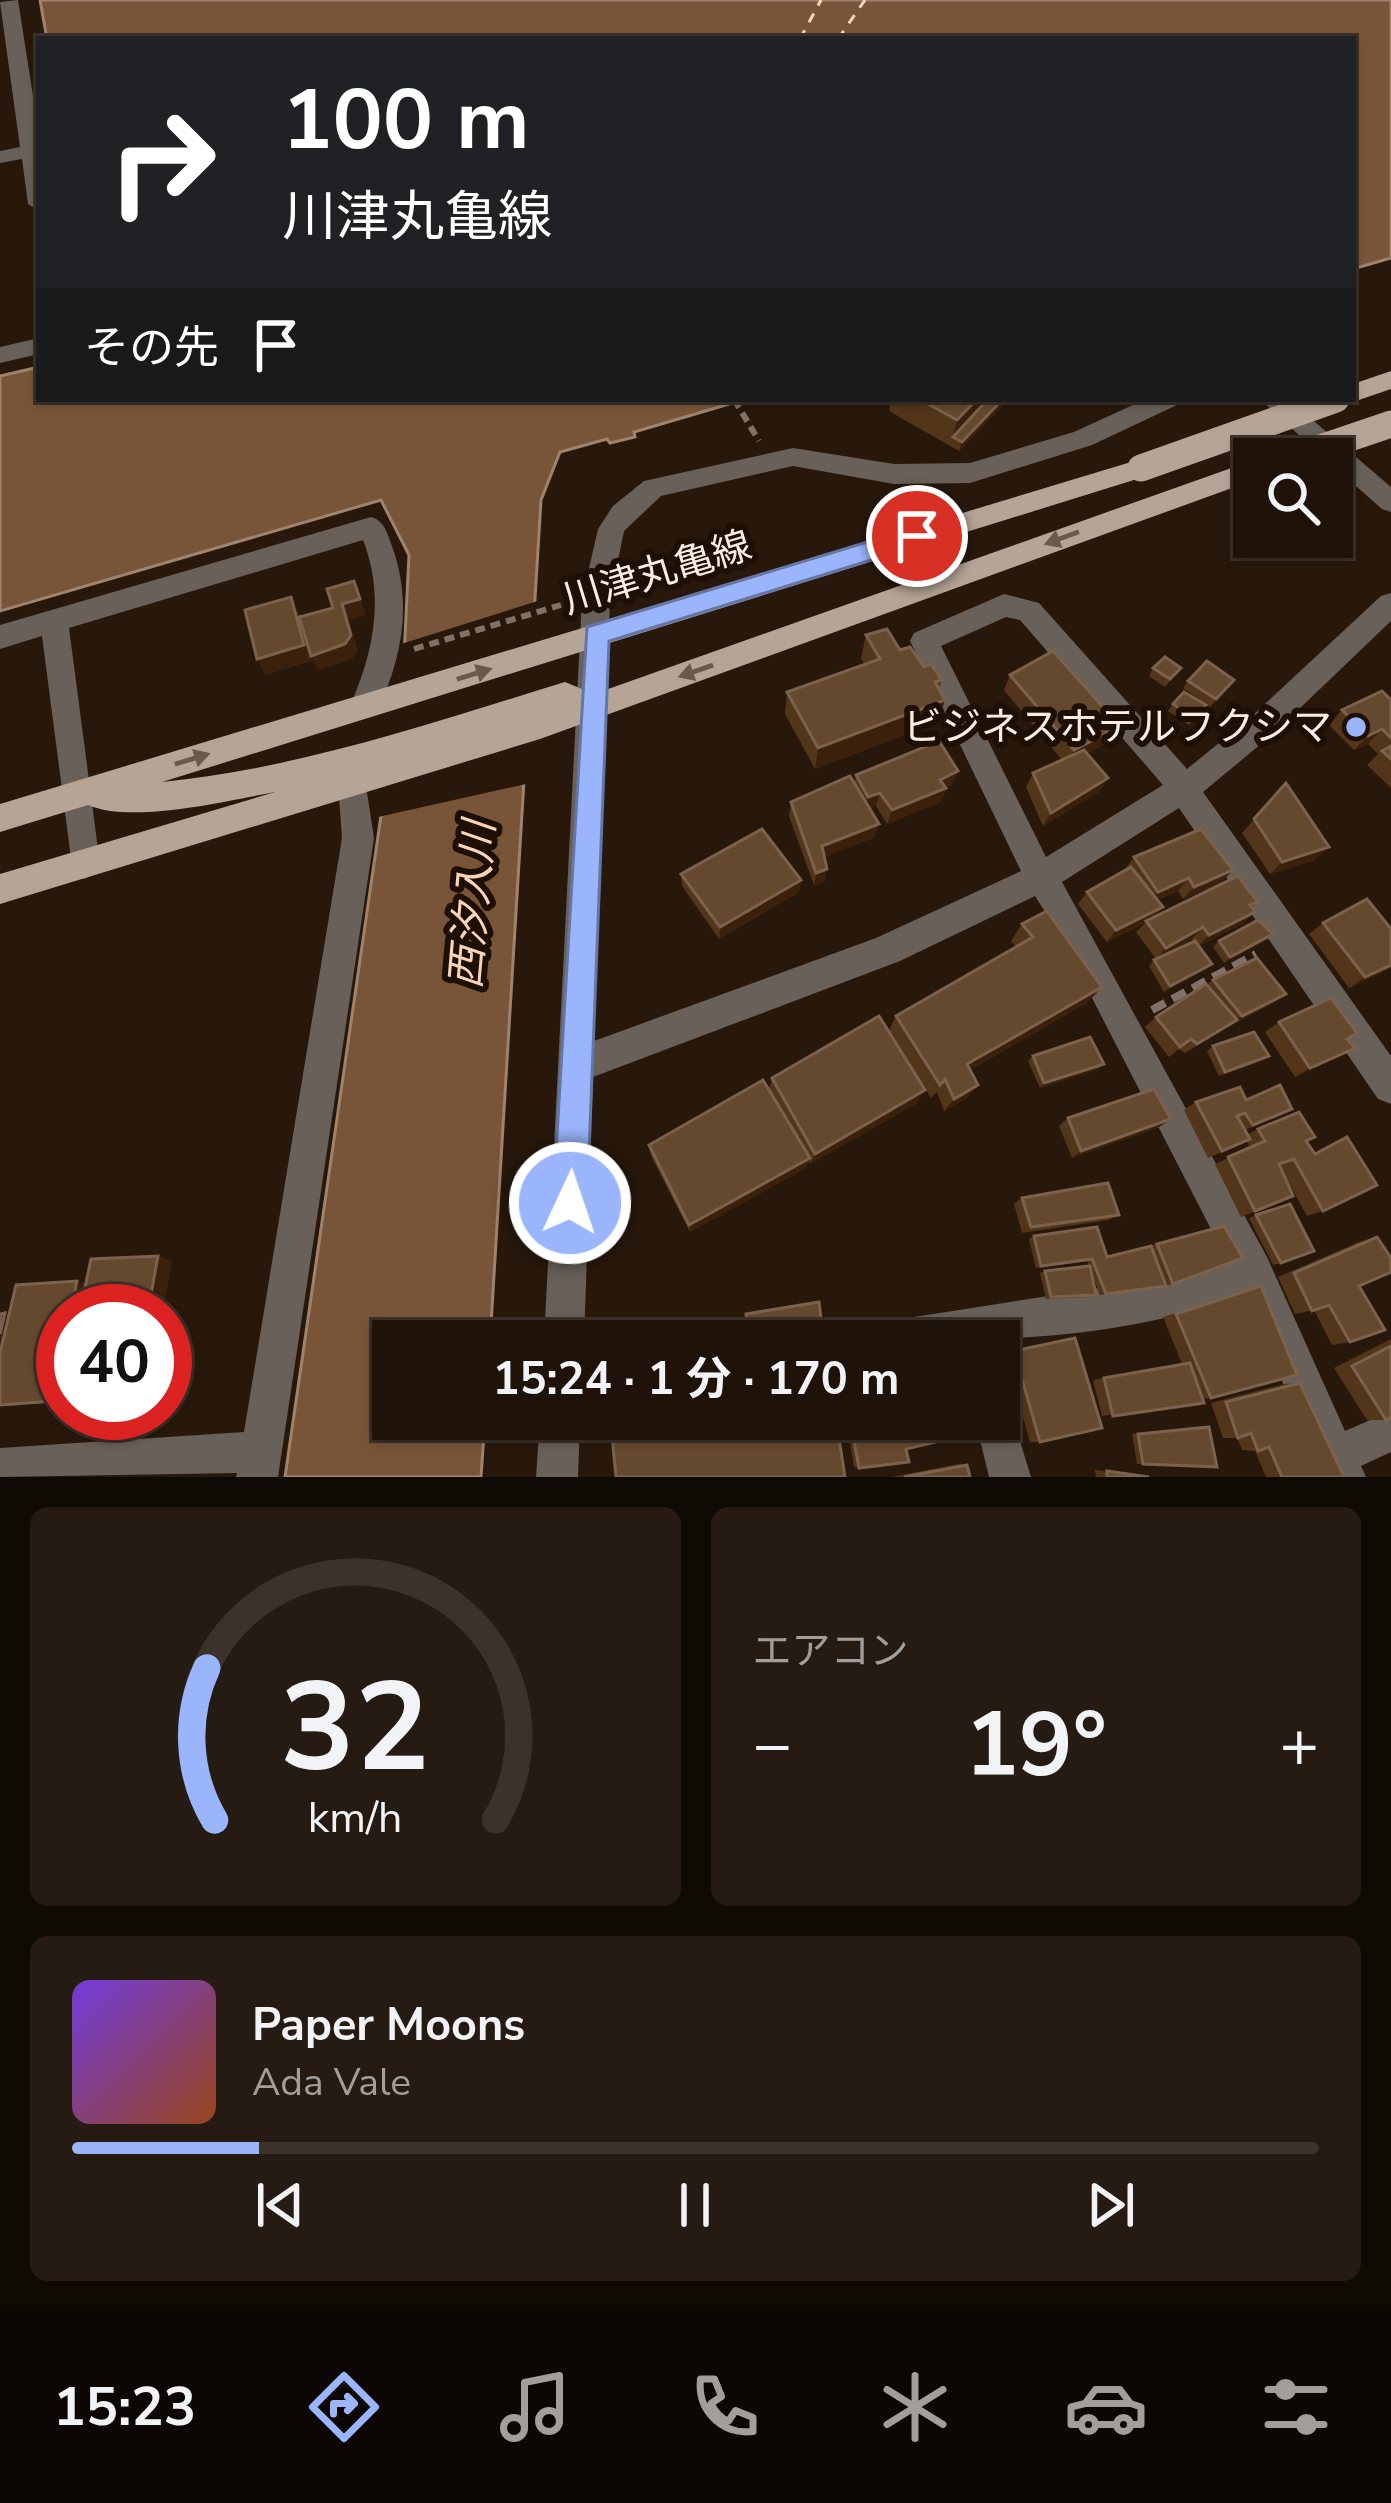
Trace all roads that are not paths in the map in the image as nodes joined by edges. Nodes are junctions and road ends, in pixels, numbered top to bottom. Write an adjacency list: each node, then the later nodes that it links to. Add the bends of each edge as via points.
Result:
1 (8, 0): 2 (street)
2 (31, 151): 3 (street); 4 (street)
3 (0, 157)
4 (36, 184)
5 (36, 347): 6 (street)
6 (0, 355)
7 (1391, 380): 8 (main road)
8 (1356, 392)
9 (1162, 402): 18 (street, via 1083,439 970,473 894,474 813,458 770,459 653,488 611,530)
10 (1275, 402): 15 (street)
11 (1328, 402): 18 (main road, 川津丸亀線, bridge, via 1141,468)
12 (1391, 424): 13 (main road, bridge)
13 (1350, 438)
14 (1233, 477): 20 (main road, one-way to 20)
15 (1391, 502)
16 (1391, 604): 23 (street)
17 (54, 621): 19 (street); 21 (street, via 371,527 389,566 388,657); 24 (street)
18 (596, 635): 20 (street); 21 (main road, 川津丸亀線, one-way to 18)
19 (0, 638)
20 (579, 700): 22 (main road); 22 (main road, via 540,726); 29 (street)
21 (365, 706): 24 (main road, 川津丸亀線, one-way to 21)
22 (360, 773): 24 (main road, via 154,800); 26 (main road); 37 (street, via 358,838)
23 (1181, 790): 27 (street); 27 (street, via 1161,757 1029,611 1004,604 924,641); 30 (street)
24 (76, 795): 25 (main road, 川津丸亀線); 26 (street)
25 (0, 818)
26 (84, 864): 28 (main road)
27 (1039, 875): 29 (street, via 921,938); 31 (street)
28 (0, 889)
29 (577, 1065): 32 (street)
30 (1391, 1086)
31 (1253, 1271): 33 (street, via 1202,1291); 38 (street)
32 (565, 1320)
33 (1020, 1325)
34 (1391, 1431): 38 (street)
35 (559, 1440): 40 (street)
36 (1000, 1440): 41 (street)
37 (259, 1464): 39 (street)
38 (1342, 1466)
39 (0, 1469)
40 (557, 1477)
41 (1010, 1477)

